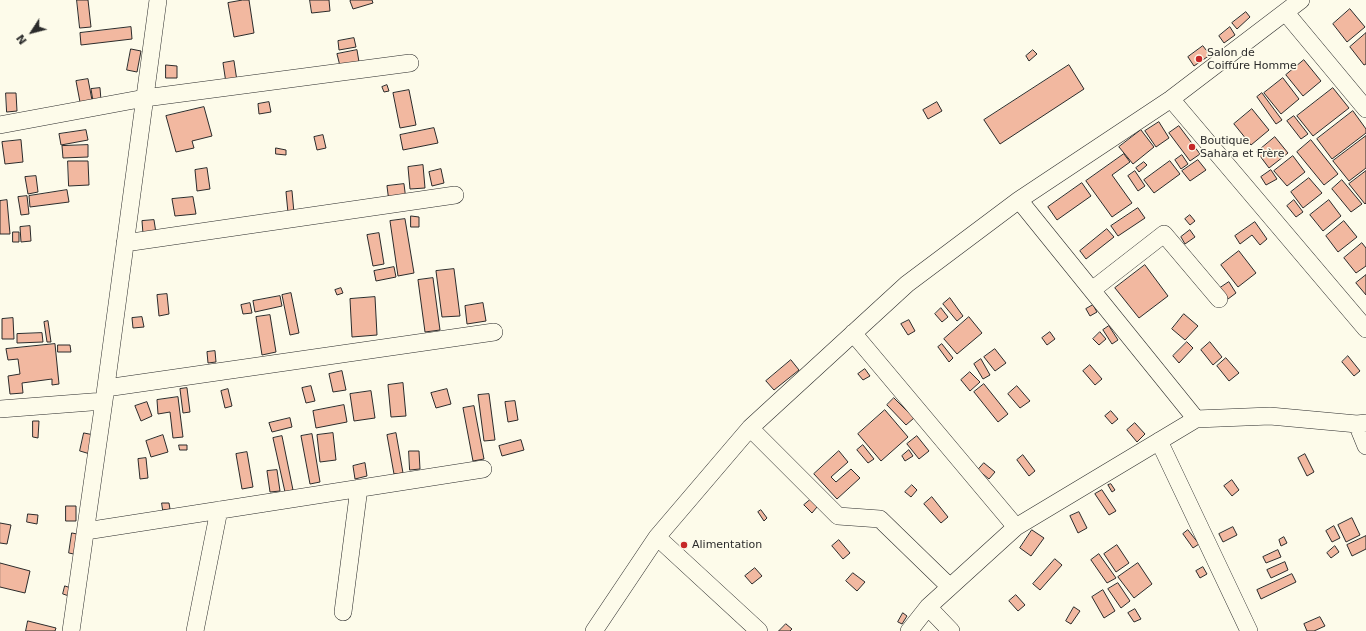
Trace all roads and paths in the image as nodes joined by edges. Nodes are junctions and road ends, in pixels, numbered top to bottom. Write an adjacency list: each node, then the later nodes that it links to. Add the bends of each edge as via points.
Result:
1 (158, 0): 5 (street)
2 (1301, 0): 3 (street)
3 (1286, 13): 6 (street); 7 (street)
4 (410, 63): 5 (street)
5 (145, 98): 8 (street); 11 (street)
6 (1171, 99): 10 (street); 14 (street)
7 (1366, 109)
8 (0, 125)
9 (455, 195): 11 (street)
10 (1019, 200): 12 (street); 16 (street, via 907,284)
11 (125, 243): 17 (street)
12 (1092, 290): 13 (street, via 1164,234); 19 (street)
13 (1219, 299)
14 (1365, 325)
15 (494, 332): 17 (street)
16 (853, 333): 21 (street); 27 (street)
17 (105, 394): 18 (street); 28 (street)
18 (0, 409)
19 (1196, 419): 20 (street, via 1270,416); 22 (street)
20 (1361, 424): 23 (street)
21 (750, 428): 29 (street); 30 (street, via 838,516 880,519)
22 (1159, 441): 27 (street); 39 (street)
23 (1366, 446)
24 (483, 469): 25 (street)
25 (360, 488): 26 (street); 32 (street)
26 (219, 510): 28 (street); 34 (street)
27 (1016, 527): 30 (street)
28 (86, 530): 33 (street)
29 (657, 537): 35 (street); 36 (street)
30 (950, 587): 31 (street)
31 (928, 607): 37 (street); 38 (street)
32 (343, 612)
33 (71, 631)
34 (195, 631)
35 (594, 631)
36 (759, 631)
37 (909, 631)
38 (951, 631)
39 (1249, 631)

